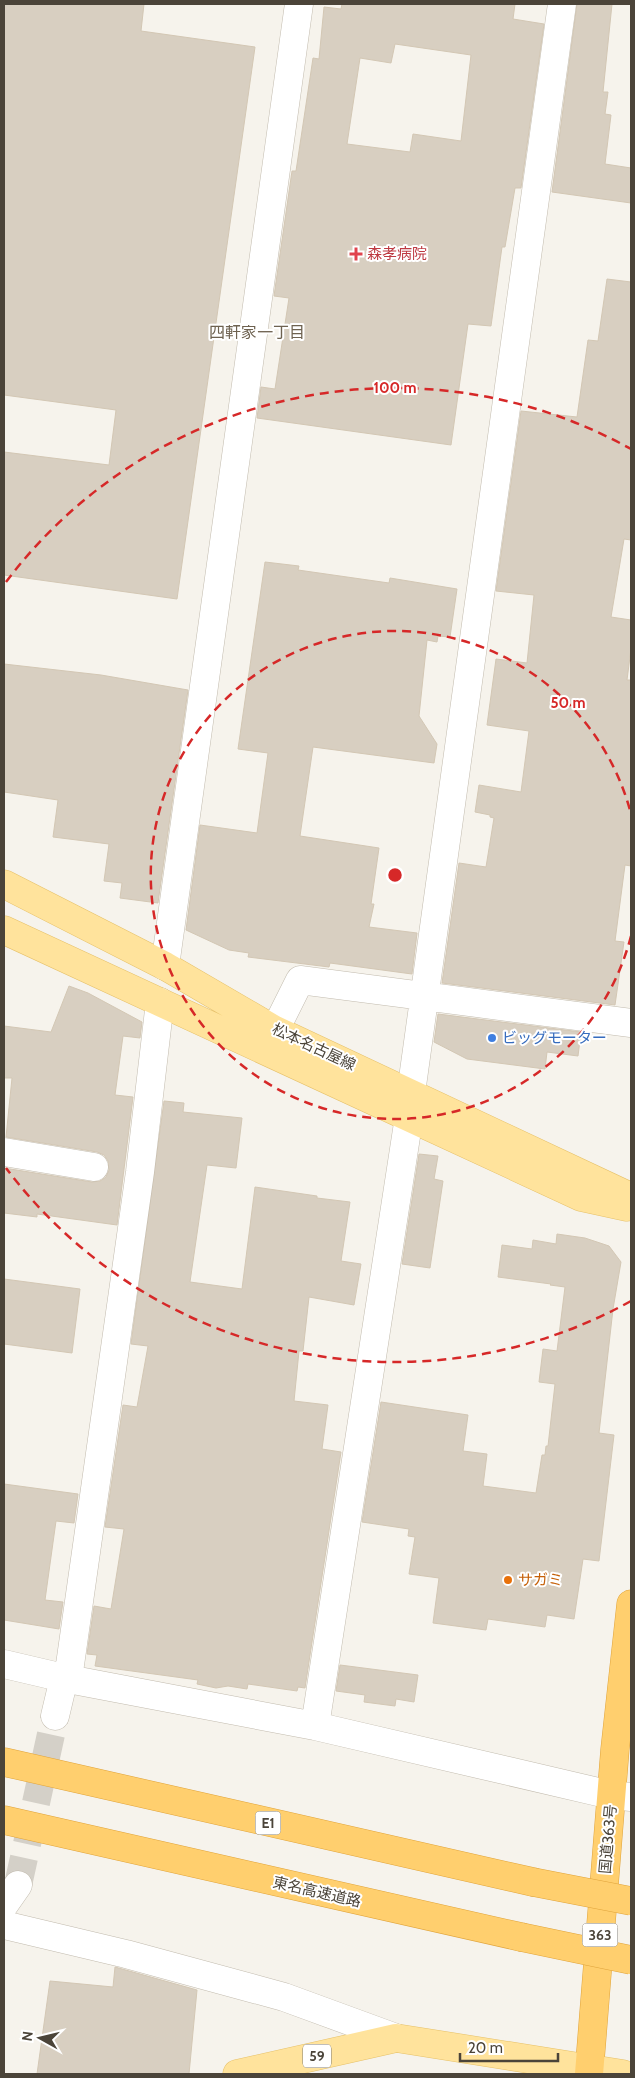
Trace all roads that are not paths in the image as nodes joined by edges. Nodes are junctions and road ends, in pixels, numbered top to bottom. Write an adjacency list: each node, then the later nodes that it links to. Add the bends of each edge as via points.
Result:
1 (299, 4): 5 (street)
2 (562, 4): 6 (street)
3 (4, 884): 5 (main road, 松本名古屋線)
4 (4, 930): 7 (main road, 松本名古屋線)
5 (165, 966): 9 (main road, 松本名古屋線)
6 (425, 996): 8 (street); 9 (street, via 300,980); 10 (street)
7 (160, 1002): 10 (main road, 松本名古屋線); 17 (street, via 140,1172)
8 (631, 1023)
9 (275, 1030): 10 (main road, 松本名古屋線)
10 (410, 1105): 13 (main road, 松本名古屋線); 14 (main road, 松本名古屋線, via 581,1197); 19 (street)
11 (4, 1152): 12 (street)
12 (94, 1166)
13 (631, 1197)
14 (631, 1208)
15 (631, 1604): 21 (highway, 国道363号 / 363)
16 (4, 1664): 17 (street)
17 (66, 1678): 18 (street); 19 (street)
18 (55, 1716)
19 (315, 1726): 21 (street)
20 (4, 1762): 23 (highway, E1, bridge, via 532,1882)
21 (621, 1796): 27 (highway, 国道363号 / 363)
22 (4, 1820): 25 (highway, 東名高速道路, bridge)
23 (631, 1901)
24 (4, 1925): 26 (street, via 284,1997)
25 (631, 1960)
26 (396, 2038): 27 (main road, 59); 28 (main road, 59)
27 (589, 2072): 29 (main road, 59)
28 (237, 2074)
29 (623, 2074)

